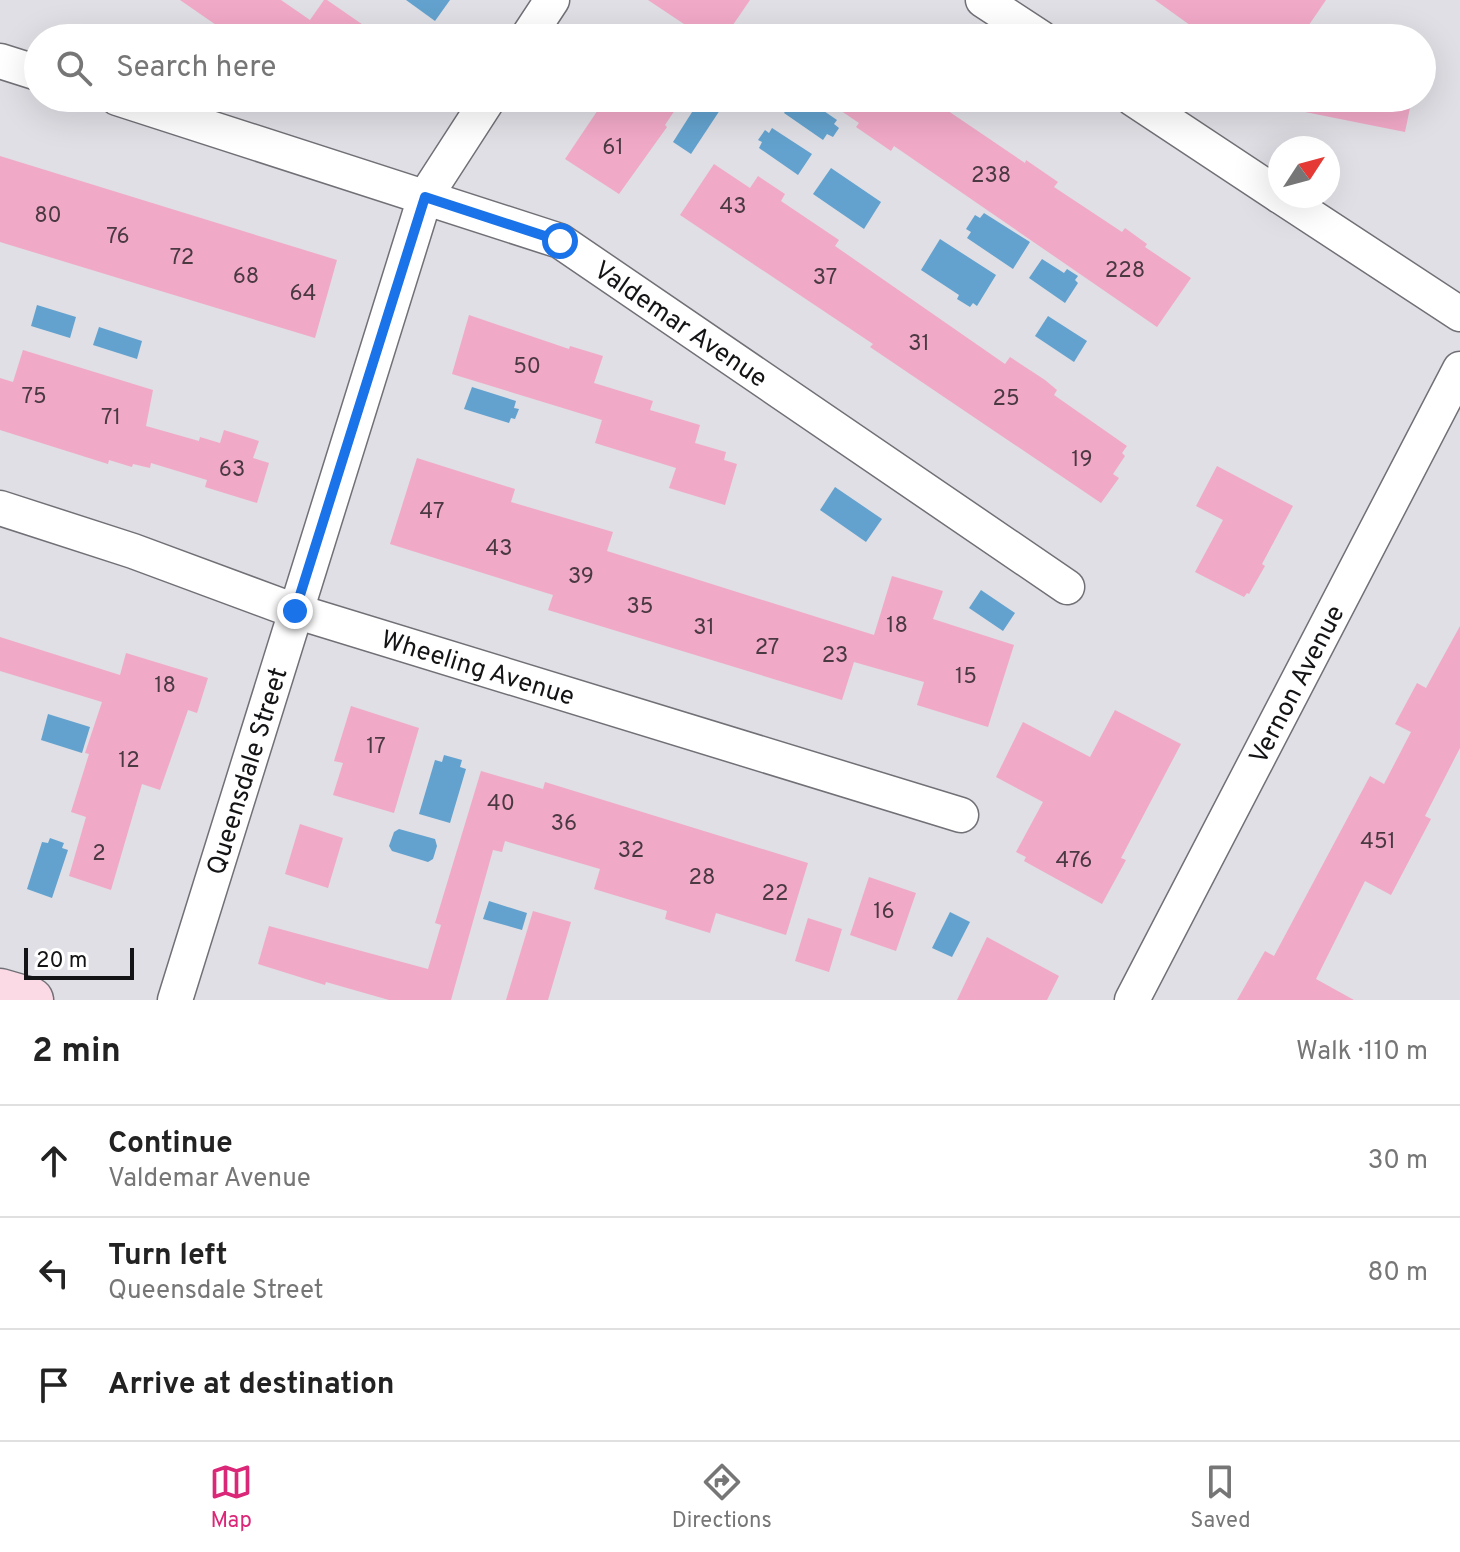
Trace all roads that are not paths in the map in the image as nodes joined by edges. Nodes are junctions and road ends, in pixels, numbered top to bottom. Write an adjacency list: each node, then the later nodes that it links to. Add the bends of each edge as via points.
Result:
1 (552, 0): 3 (street)
2 (983, 0): 4 (street)
3 (536, 24)
4 (1020, 24)
5 (0, 61): 6 (street)
6 (24, 69)
7 (161, 112): 11 (street, Valdemar Avenue)
8 (480, 112): 11 (street, Queensdale Street)
9 (1153, 112): 10 (street)
10 (1268, 188)
11 (425, 197): 16 (street, Valdemar Avenue, via 560,241); 17 (street, Queensdale Street)
12 (1298, 208): 13 (street)
13 (1460, 314)
14 (1460, 369): 22 (street, Vernon Avenue)
15 (0, 508): 17 (street, Wheeling Avenue)
16 (1067, 587)
17 (295, 611): 18 (street, Wheeling Avenue); 21 (street, Queensdale Street)
18 (961, 815)
19 (0, 991): 20 (main road)
20 (31, 1000)
21 (175, 1000)
22 (1132, 1000)

